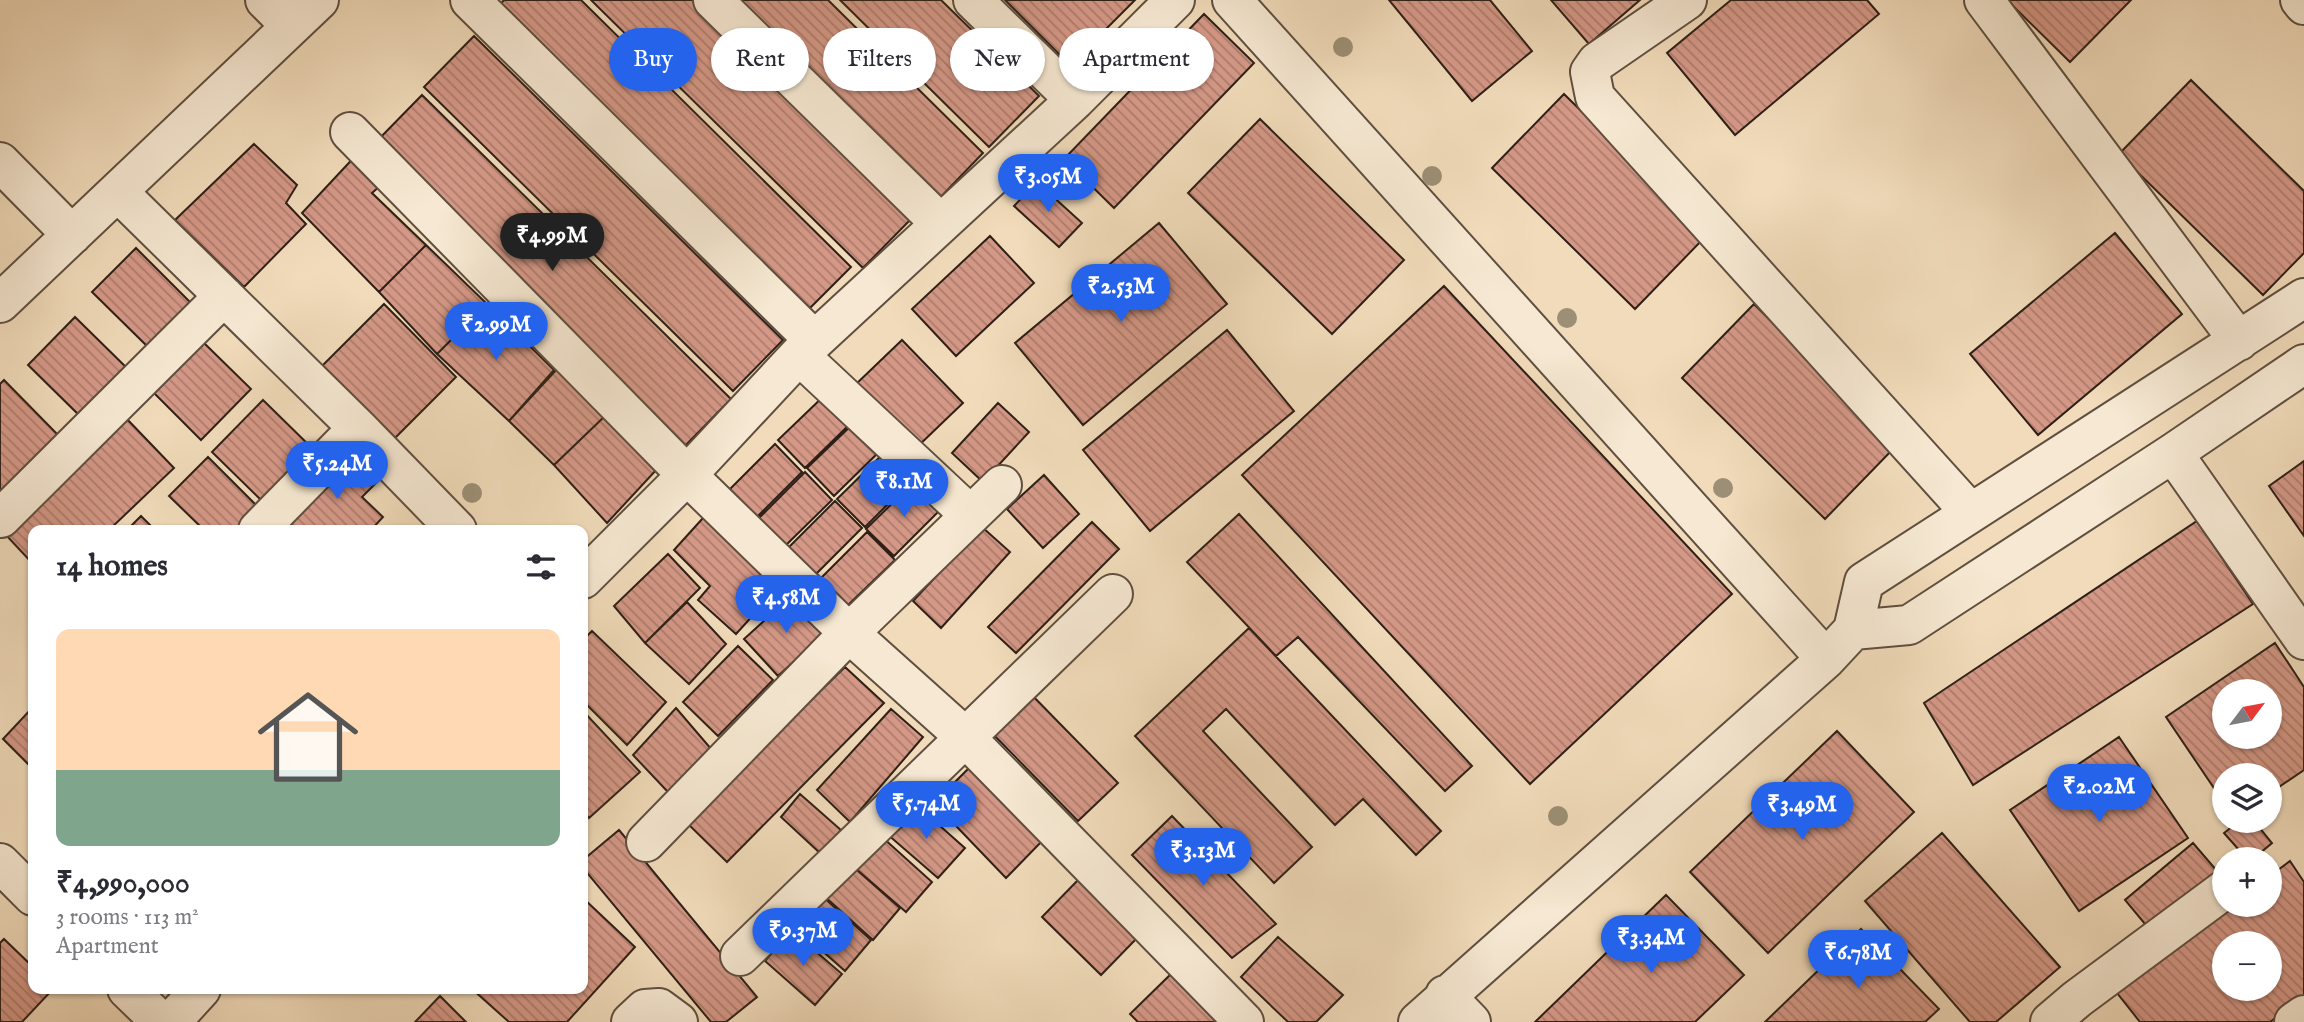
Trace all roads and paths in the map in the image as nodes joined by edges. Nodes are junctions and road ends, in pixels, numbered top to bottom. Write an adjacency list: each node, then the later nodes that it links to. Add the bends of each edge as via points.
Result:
1 (265, 0): 12 (street)
2 (319, 0): 12 (street)
3 (470, 0): 23 (street)
4 (713, 0): 17 (street)
5 (973, 0): 13 (street)
6 (1175, 0): 13 (street)
7 (1232, 0): 39 (street)
8 (1687, 0): 29 (street, via 1597,62 1590,72 1595,97)
9 (1984, 0): 22 (street)
10 (2300, 0): 11 (street)
11 (2304, 5)
12 (291, 26): 16 (street)
13 (1075, 100): 17 (street)
14 (350, 132): 27 (street)
15 (0, 162): 18 (street)
16 (119, 193): 18 (street); 19 (street)
17 (940, 223): 23 (street)
18 (72, 235): 21 (street)
19 (225, 296): 25 (street); 31 (street)
20 (2304, 298): 22 (street)
21 (0, 303)
22 (2247, 336): 24 (street); 29 (street)
23 (807, 347): 27 (street); 30 (street)
24 (2295, 370): 26 (street)
25 (358, 428): 32 (street); 33 (street)
26 (2173, 453): 36 (street, via 1909,625); 38 (street)
27 (687, 475): 34 (street); 37 (street)
28 (1002, 485): 30 (street)
29 (1970, 512): 36 (street, via 1864,582)
30 (969, 514): 37 (street)
31 (1, 518)
32 (263, 525)
33 (452, 525)
34 (588, 574)
35 (1113, 594): 40 (street)
36 (1853, 630): 39 (street)
37 (849, 633): 40 (street); 41 (street)
38 (2304, 640)
39 (1826, 659): 48 (street)
40 (964, 736): 45 (street); 55 (street)
41 (646, 842)
42 (0, 863): 43 (street)
43 (28, 891)
44 (2212, 900): 49 (street)
45 (740, 956)
46 (132, 994): 51 (street)
47 (196, 994): 52 (street)
48 (1458, 1009): 56 (street)
49 (2075, 1014)
50 (2304, 1014): 57 (street)
51 (161, 1022)
52 (171, 1022)
53 (631, 1022): 54 (street, via 645,1009 659,1008)
54 (678, 1022)
55 (1244, 1022)
56 (1418, 1022)
57 (2294, 1022)

